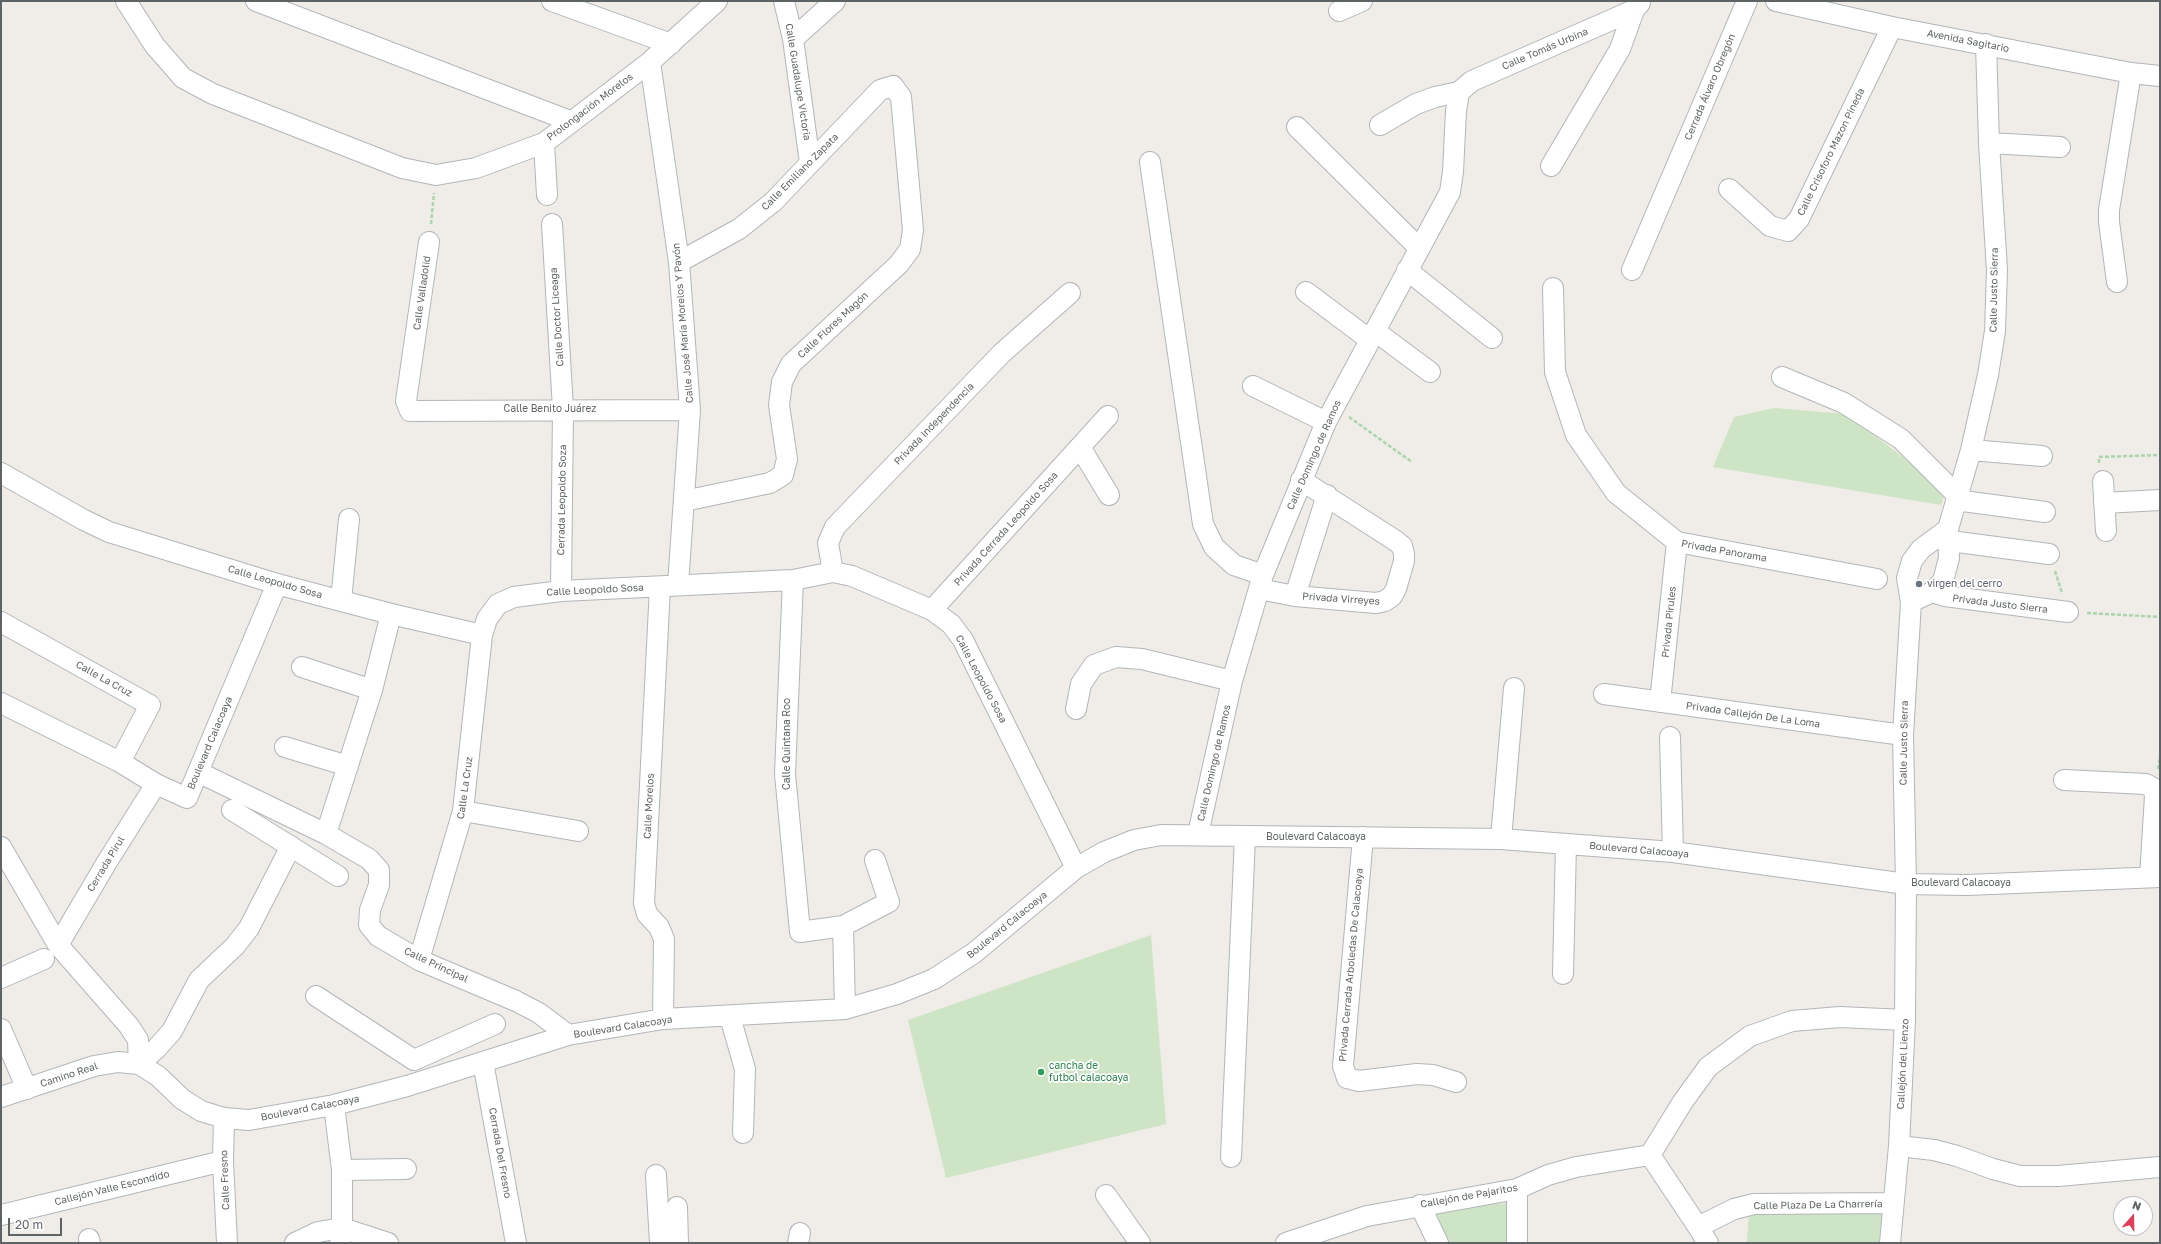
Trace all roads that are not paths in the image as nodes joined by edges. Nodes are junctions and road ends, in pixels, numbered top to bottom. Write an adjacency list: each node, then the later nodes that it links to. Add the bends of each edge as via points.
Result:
1 (126, 1): 24 (street, Prolongación Morelos, via 155,46 183,78 213,94 402,168 436,175 476,168)
2 (256, 1): 21 (street)
3 (552, 1): 14 (street)
4 (717, 1): 14 (street, Prolongación Morelos)
5 (784, 1): 13 (street, Calle Guadalupe Victoria)
6 (835, 1): 13 (street)
7 (1362, 1): 11 (street)
8 (1747, 1): 37 (street, Cerrada Álvaro Obregón)
9 (1776, 1): 12 (street, Avenida Sagitario)
10 (1638, 6): 20 (street, Calle Tomás Urbina, via 1472,81); 29 (street, via 1620,49)
11 (1339, 11)
12 (1892, 27): 15 (street, Avenida Sagitario); 30 (street, Calle Crisoforo Mazon Pineda, via 1799,219 1788,230 1770,226)
13 (793, 39): 28 (street, Calle Guadalupe Victoria)
14 (671, 44): 16 (street, Prolongación Morelos)
15 (1986, 44): 17 (street, Avenida Sagitario); 25 (street, Calle Justo Sierra)
16 (650, 62): 21 (street, Prolongación Morelos); 35 (street, Calle José María Morelos Y Pavón)
17 (2131, 73): 18 (street, Avenida Sagitario); 38 (street, via 2109,210)
18 (2160, 76)
19 (893, 86): 28 (street, Calle Emiliano Zapata, via 880,90); 62 (street, Calle Flores Magón, via 901,98 913,230 910,249 899,264 790,364 782,382 779,405 787,459 783,475 770,483)
20 (1459, 92): 22 (street, via 1416,104); 34 (street, Calle Domingo de Ramos, via 1450,192)
21 (570, 121): 24 (street, Prolongación Morelos)
22 (1380, 125)
23 (1297, 127): 34 (street)
24 (544, 143): 31 (street)
25 (1989, 143): 26 (street); 53 (street, Calle Justo Sierra, via 1996,270 1995,330)
26 (2060, 147)
27 (1150, 162): 73 (street, Privada Virreyes, via 1203,524 1214,547 1234,565)
28 (810, 164): 35 (street, Calle Emiliano Zapata, via 773,202 739,229)
29 (1551, 166)
30 (1729, 189)
31 (547, 195)
32 (552, 224): 47 (street, Calle Doctor Liceaga)
33 (429, 242): 49 (street, Calle Valladolid, via 406,401)
34 (1419, 248): 36 (street, Calle Domingo de Ramos)
35 (679, 262): 48 (street, Calle José María Morelos Y Pavón)
36 (1406, 270): 42 (street, Calle Domingo de Ramos); 43 (street)
37 (1632, 270)
38 (2116, 282)
39 (1553, 288): 68 (street, Privada Panorama, via 1555,372 1576,435 1616,493)
40 (1306, 292): 42 (street)
41 (1070, 293): 70 (street, Privada Independencia, via 1002,353 835,527 828,543)
42 (1372, 336): 44 (street); 50 (street, Calle Domingo de Ramos)
43 (1492, 338)
44 (1430, 372)
45 (1782, 377): 60 (street, via 1844,403 1900,439)
46 (1253, 386): 50 (street)
47 (563, 409): 48 (street, Calle Benito Juárez); 49 (street, Calle Benito Juárez); 76 (street, Cerrada Leopoldo Soza)
48 (690, 410): 62 (street, Calle José María Morelos Y Pavón)
49 (410, 411)
50 (1330, 414): 57 (street, Calle Domingo de Ramos)
51 (1108, 416): 52 (street, Privada Cerrada Leopoldo Sosa)
52 (1080, 447): 58 (street); 81 (street, Privada Cerrada Leopoldo Sosa)
53 (1971, 450): 54 (street); 60 (street, Calle Justo Sierra)
54 (2042, 456)
55 (1, 473): 74 (street, Calle Leopoldo Sosa, via 109,532)
56 (2101, 476): 63 (street)
57 (1301, 480): 59 (street, Privada Virreyes); 73 (street, Calle Domingo de Ramos)
58 (1110, 494)
59 (1327, 495): 78 (street); 78 (street, Privada Virreyes, via 1402,546 1404,561 1396,589 1389,599 1376,603)
60 (1957, 498): 64 (street, via 1963,501); 67 (street, Calle Justo Sierra)
61 (2160, 500): 63 (street)
62 (684, 501): 75 (street, Calle José María Morelos Y Pavón)
63 (2104, 503): 66 (street)
64 (2045, 512)
65 (349, 519): 79 (street)
66 (2106, 531)
67 (1949, 535): 69 (street); 77 (street, Calle Justo Sierra, via 1949,558 1943,581); 80 (street, Calle Justo Sierra, via 1921,549 1912,561 1907,578)
68 (1677, 542): 71 (street, Privada Panorama); 91 (street, Privada Pirules)
69 (2049, 554)
70 (833, 572): 72 (street, Calle Leopoldo Sosa); 81 (street, Calle Leopoldo Sosa, via 852,576)
71 (1877, 578)
72 (793, 580): 75 (street, Calle Leopoldo Sosa); 119 (street, Calle Quintana Roo, via 785,774 800,932)
73 (1261, 582): 78 (street, Privada Virreyes); 87 (street, Calle Domingo de Ramos)
74 (277, 584): 79 (street, Calle Leopoldo Sosa); 99 (street, Boulevard Calacoaya)
75 (669, 586): 76 (street, Calle Leopoldo Sosa); 128 (street, Calle Morelos, via 644,902 647,914 659,927 664,939)
76 (561, 591): 85 (street, Calle Leopoldo Sosa, via 514,597 498,604 487,619)
77 (1932, 592): 80 (street, Calle Justo Sierra); 82 (street, Privada Justo Sierra, via 1945,596)
78 (1295, 596)
79 (341, 601): 83 (street, Calle Leopoldo Sosa)
80 (1910, 602): 94 (street, Calle Justo Sierra)
81 (932, 610): 115 (street, Calle Leopoldo Sosa, via 951,624 963,640)
82 (2068, 612)
83 (391, 614): 85 (street, Calle Leopoldo Sosa); 89 (street)
84 (1, 622): 97 (street, Calle La Cruz, via 150,705)
85 (482, 635): 103 (street, Calle La Cruz)
86 (302, 667): 89 (street)
87 (1232, 681): 93 (street, via 1142,659 1116,657 1094,665 1081,684); 106 (street, Calle Domingo de Ramos)
88 (1514, 688): 109 (street)
89 (372, 690): 98 (street)
90 (1604, 694): 91 (street, Privada Callejón De La Loma)
91 (1660, 702): 94 (street, Privada Callejón De La Loma)
92 (1, 704): 97 (street, Boulevard Calacoaya)
93 (1076, 709)
94 (1903, 735): 118 (street, Calle Justo Sierra)
95 (1670, 737): 113 (street)
96 (285, 747): 98 (street)
97 (120, 762): 101 (street, Boulevard Calacoaya)
98 (348, 766): 105 (street)
99 (198, 772): 101 (street, Boulevard Calacoaya, via 187,798); 105 (street, Calle Principal)
100 (2064, 780): 117 (street, via 2146,784 2153,788)
101 (156, 784): 120 (street, Cerrada Pirul)
102 (232, 810): 111 (street)
103 (463, 811): 104 (street); 122 (street, Calle La Cruz)
104 (578, 831)
105 (326, 834): 122 (street, Calle Principal, via 369,859 379,870 379,885 370,910 369,924 378,936)
106 (1198, 834): 107 (street, Boulevard Calacoaya); 115 (street, Boulevard Calacoaya, via 1161,835 1134,840 1104,852)
107 (1245, 837): 108 (street, Boulevard Calacoaya); 145 (street)
108 (1363, 837): 109 (street, Boulevard Calacoaya); 136 (street, Privada Cerrada Arboledas De Calacoaya, via 1343,1066 1347,1078 1359,1081 1417,1074)
109 (1501, 839): 110 (street, Boulevard Calacoaya)
110 (1566, 844): 113 (street, Boulevard Calacoaya); 123 (street)
111 (291, 846): 116 (street); 135 (street, via 249,928 235,946 199,980 172,1031)
112 (1, 847): 120 (street)
113 (1673, 852): 118 (street, Boulevard Calacoaya)
114 (875, 860): 119 (street, via 889,902)
115 (1076, 868): 126 (street, Boulevard Calacoaya, via 974,953 934,979 897,994)
116 (338, 876)
117 (2155, 877): 118 (street, Boulevard Calacoaya, via 1967,885)
118 (1906, 884): 129 (street, Callejón del Lienzo)
119 (843, 926): 126 (street)
120 (58, 945): 135 (street, via 130,1026 138,1040)
121 (44, 959): 124 (street)
122 (419, 960): 132 (street, Calle Principal, via 522,1004 539,1013)
123 (1563, 974)
124 (1, 978)
125 (316, 996): 133 (street)
126 (845, 1009): 127 (street, Boulevard Calacoaya)
127 (730, 1017): 128 (street, Boulevard Calacoaya); 142 (street, via 745,1069)
128 (663, 1019): 132 (street, Boulevard Calacoaya)
129 (1905, 1020): 143 (street, Callejón del Lienzo); 144 (street, via 1840,1017 1792,1021 1750,1036 1708,1068)
130 (495, 1024): 133 (street)
131 (1, 1029): 138 (street)
132 (568, 1035): 134 (street, Boulevard Calacoaya)
133 (414, 1060): 137 (street)
134 (483, 1062): 137 (street, Boulevard Calacoaya); 162 (street, Cerrada Del Fresno)
135 (139, 1064): 138 (street, Camino Real, via 118,1062 94,1066); 141 (street, Boulevard Calacoaya, via 158,1076 182,1099 201,1111)
136 (1456, 1082)
137 (407, 1086): 140 (street, Boulevard Calacoaya)
138 (27, 1089): 139 (street, Camino Real)
139 (1, 1097)
140 (334, 1105): 141 (street, Boulevard Calacoaya, via 249,1120); 149 (street)
141 (224, 1118): 146 (street, Calle Fresno)
142 (743, 1133)
143 (1899, 1146): 147 (street, via 1951,1154 2020,1176 2058,1176); 153 (street, Callejón del Lienzo)
144 (1650, 1155): 151 (street, Callejón de Pajaritos, via 1576,1167 1548,1175); 158 (street, Calle Plaza De La Charrería)
145 (1232, 1157)
146 (224, 1161): 156 (street, Callejón Valle Escondido); 159 (street, Calle Fresno)
147 (2160, 1167)
148 (406, 1169): 149 (street)
149 (342, 1170): 157 (street)
150 (656, 1175): 163 (street)
151 (1517, 1189): 154 (street, Callejón de Pajaritos); 168 (street)
152 (1106, 1194): 165 (street)
153 (1893, 1203): 158 (street, Calle Plaza De La Charrería, via 1754,1204 1734,1209); 169 (street, Callejón del Lienzo)
154 (1420, 1205): 166 (street, Callejón de Pajaritos, via 1367,1216); 167 (street)
155 (677, 1207): 164 (street)
156 (1, 1215)
157 (341, 1235): 160 (street, via 318,1232); 161 (street)
158 (1703, 1235)
159 (227, 1243)
160 (295, 1243)
161 (388, 1243)
162 (516, 1243)
163 (660, 1243)
164 (678, 1243)
165 (1140, 1243)
166 (1286, 1243)
167 (1438, 1243)
168 (1518, 1243)
169 (1890, 1243)

